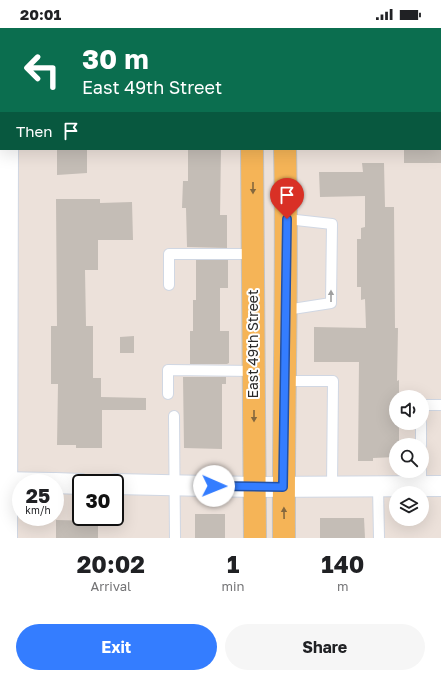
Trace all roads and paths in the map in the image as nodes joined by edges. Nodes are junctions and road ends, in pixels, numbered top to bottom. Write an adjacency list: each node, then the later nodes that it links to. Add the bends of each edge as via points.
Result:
1 (8, 150): 15 (street)
2 (252, 150): 5 (main road, East 49th Street, one-way to 5)
3 (285, 150): 4 (main road)
4 (287, 219): 7 (main road); 7 (lane, one-way to 4, via 331,303 332,224)
5 (253, 254): 6 (lane, via 169,254); 8 (main road, East 49th Street)
6 (169, 285)
7 (286, 310): 9 (main road)
8 (254, 371): 10 (lane, via 168,370); 20 (main road, East 49th Street, one-way to 20)
9 (284, 381): 21 (main road); 22 (lane, via 333,381)
10 (168, 394)
11 (429, 405): 12 (lane)
12 (441, 405)
13 (174, 416): 17 (lane)
14 (421, 478): 18 (street); 19 (street)
15 (4, 482): 23 (street)
16 (124, 484): 17 (street)
17 (174, 486): 20 (street); 24 (lane)
18 (378, 486): 22 (street); 27 (lane)
19 (441, 486)
20 (254, 487): 21 (street); 25 (main road, East 49th Street)
21 (283, 487): 22 (street); 26 (main road, one-way to 21)
22 (332, 487)
23 (7, 538)
24 (175, 538)
25 (255, 538)
26 (284, 538)
27 (379, 538)

